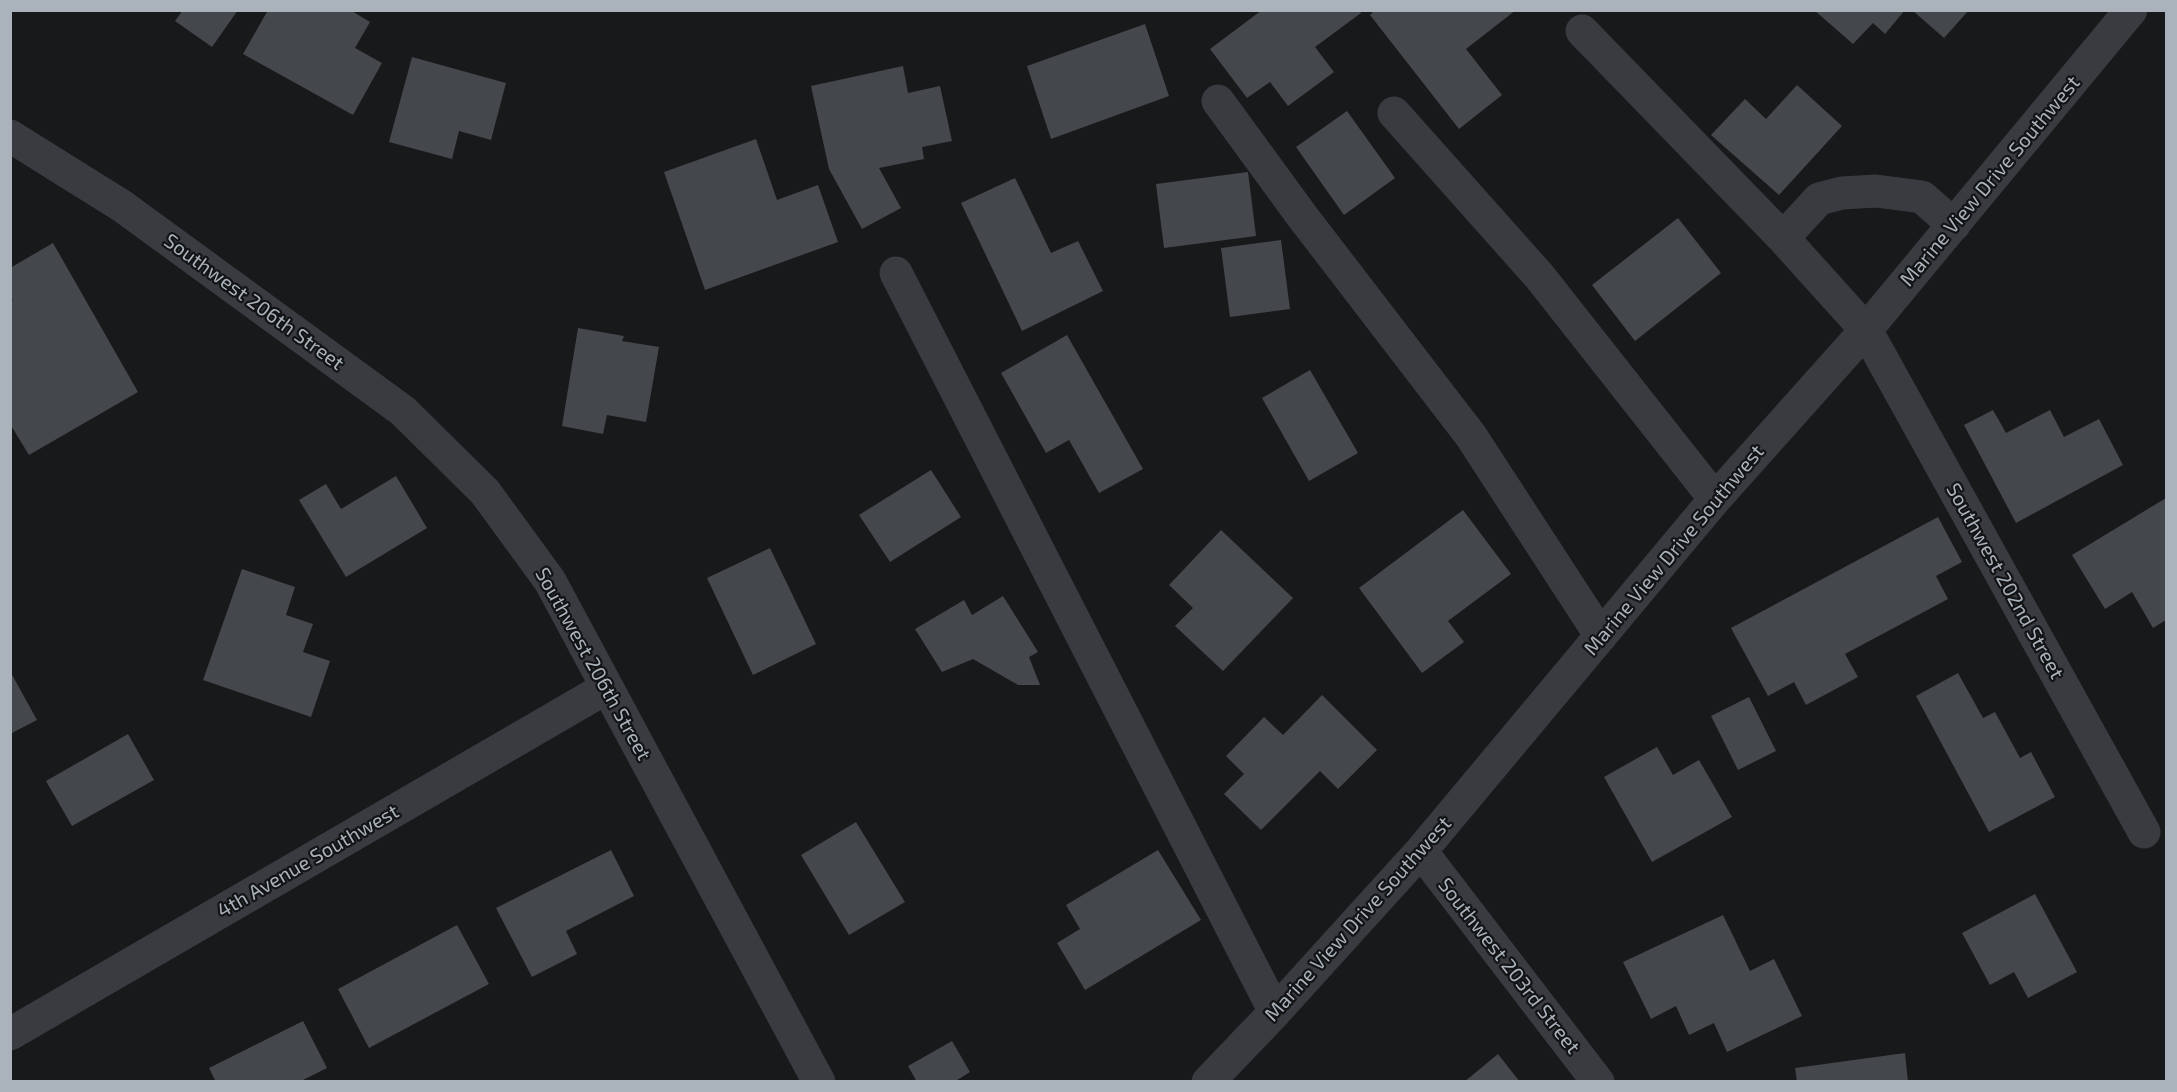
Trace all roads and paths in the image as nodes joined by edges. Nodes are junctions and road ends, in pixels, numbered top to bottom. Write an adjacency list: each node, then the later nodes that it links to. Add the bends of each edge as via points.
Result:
1 (2131, 10): 6 (street, Marine View Drive Southwest)
2 (1582, 31): 7 (street, Southwest 202nd Street)
3 (1218, 101): 11 (street, via 1471,436)
4 (1394, 113): 10 (street, via 1540,278)
5 (12, 139): 12 (street, Southwest 206th Street, via 122,206 403,411 491,501 550,581)
6 (1954, 225): 7 (street, via 1922,197 1876,191 1842,193 1819,199); 9 (street, Marine View Drive Southwest)
7 (1783, 238): 9 (street, Southwest 202nd Street)
8 (896, 273): 15 (street)
9 (1866, 330): 10 (street, Marine View Drive Southwest); 13 (street, Southwest 202nd Street)
10 (1715, 499): 11 (street, Marine View Drive Southwest)
11 (1601, 636): 14 (street, Marine View Drive Southwest)
12 (606, 688): 16 (street, 4th Avenue Southwest); 17 (street, Southwest 206th Street)
13 (2144, 832)
14 (1421, 850): 15 (street, Marine View Drive Southwest); 19 (street, Southwest 203rd Street)
15 (1275, 1012): 18 (street, Marine View Drive Southwest)
16 (10, 1034)
17 (819, 1082)
18 (1208, 1082)
19 (1598, 1082)

